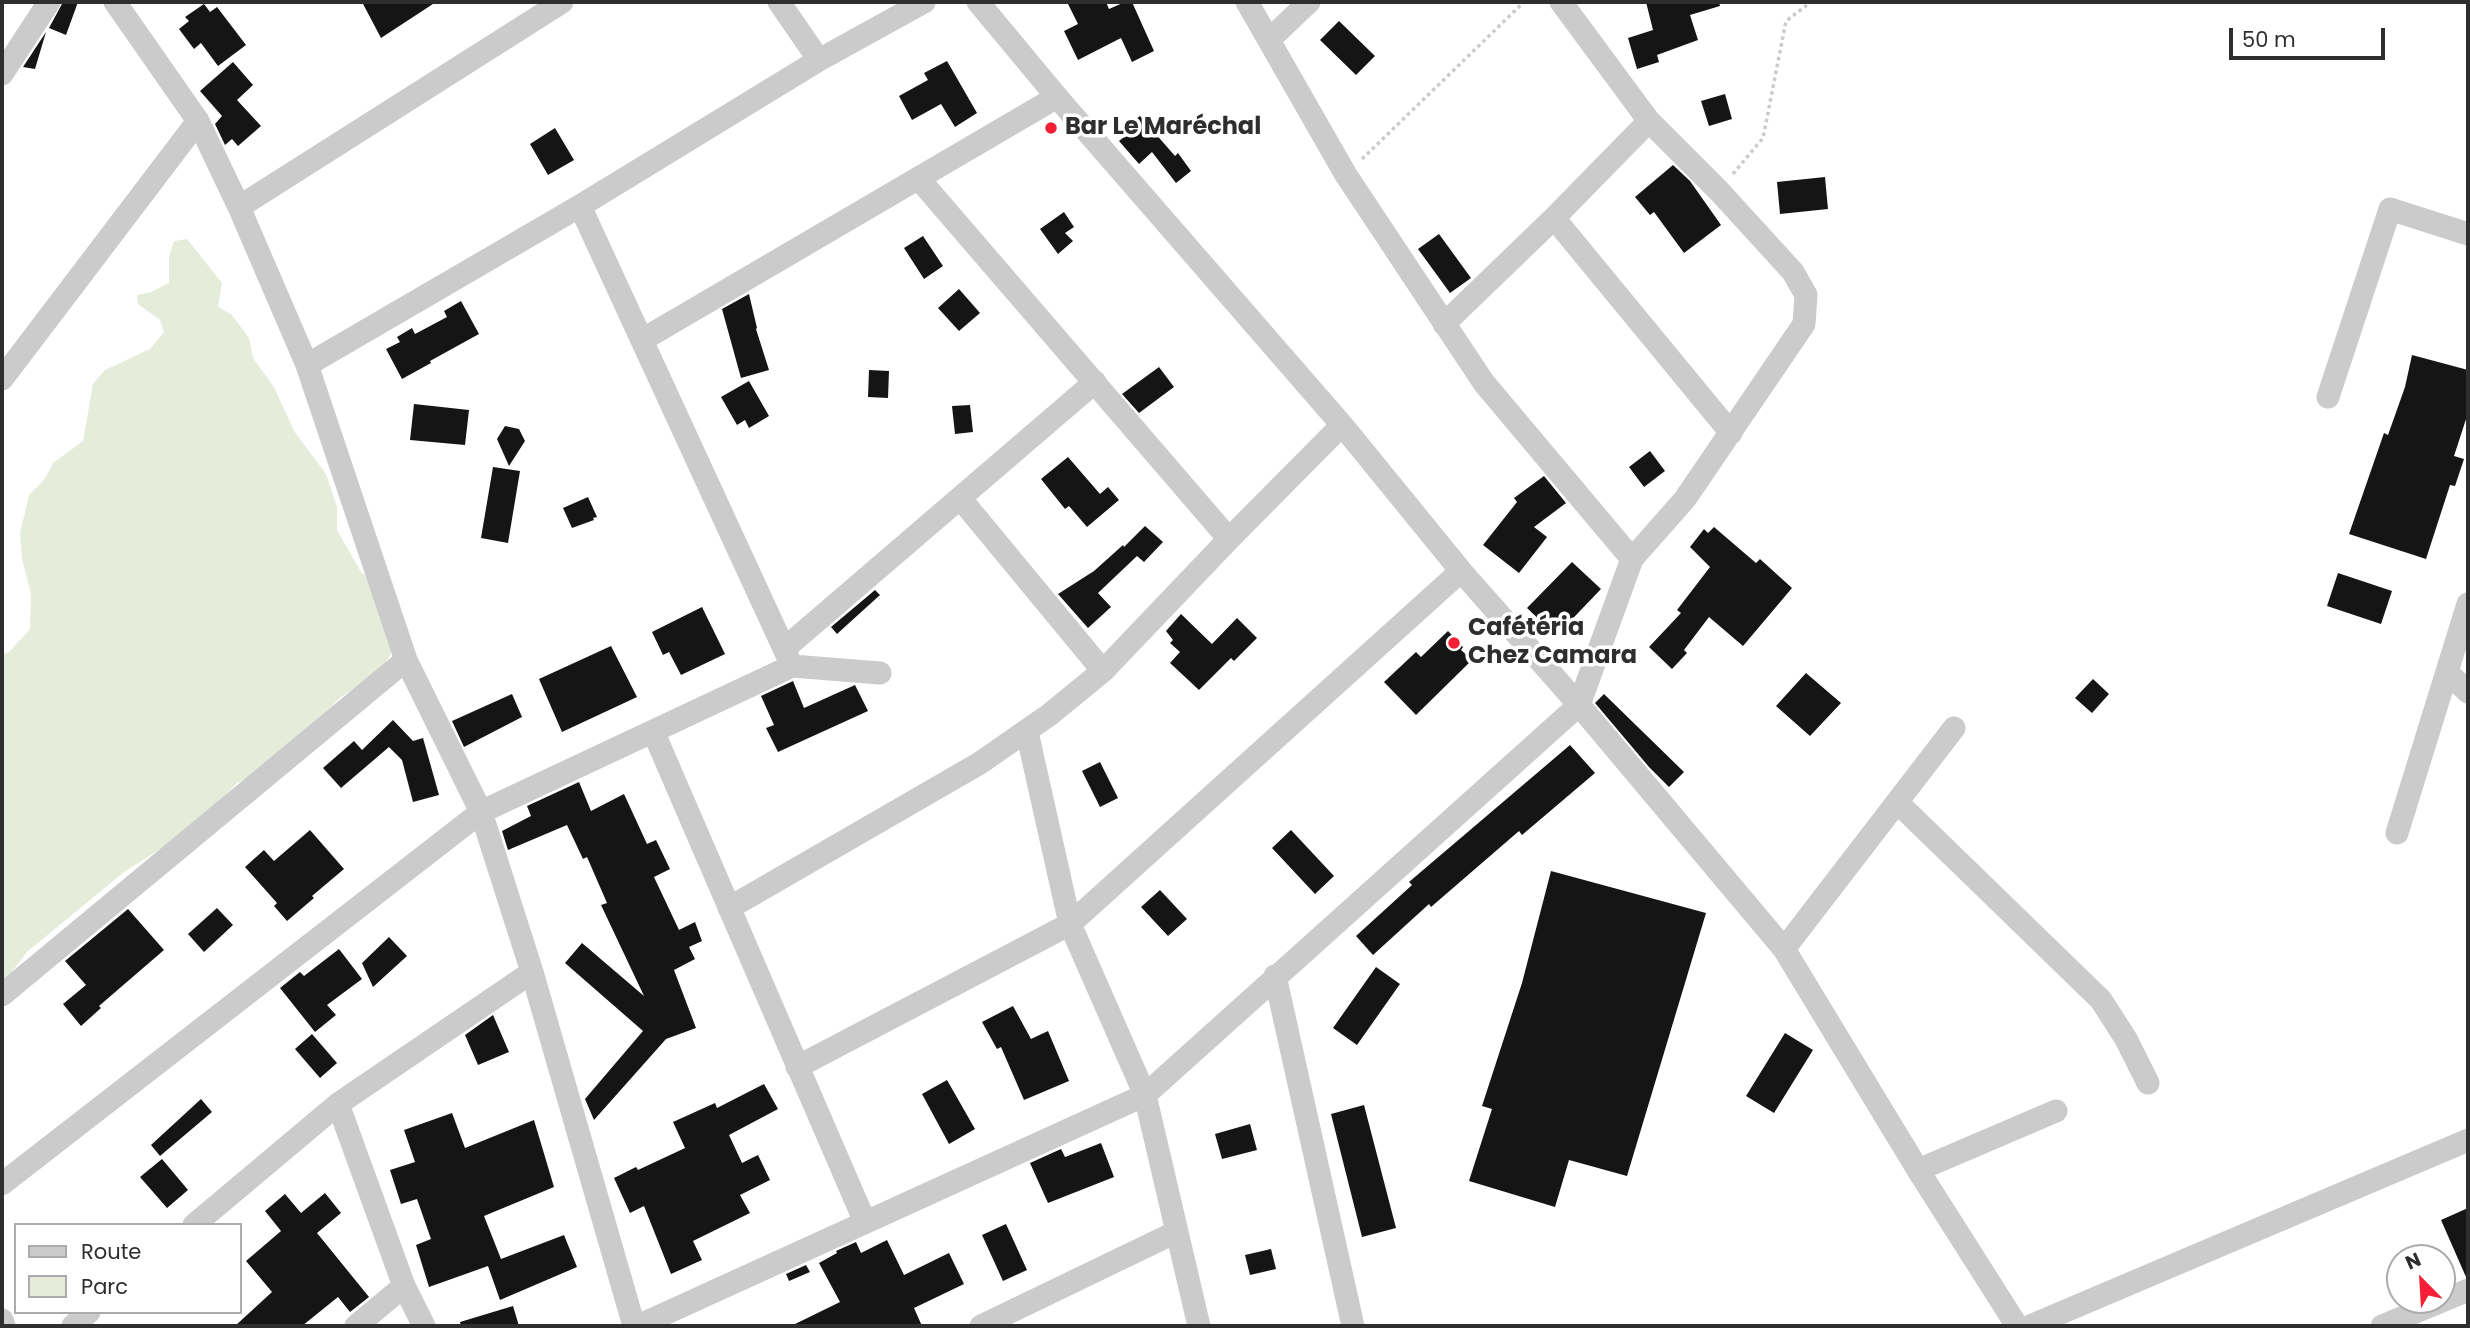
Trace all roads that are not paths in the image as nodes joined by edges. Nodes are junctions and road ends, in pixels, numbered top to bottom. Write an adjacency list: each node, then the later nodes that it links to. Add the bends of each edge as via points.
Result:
1 (49, 2): 12 (street)
2 (115, 2): 14 (street)
3 (562, 2): 18 (street)
4 (779, 2): 11 (street)
5 (924, 2): 11 (street)
6 (978, 2): 13 (street)
7 (1247, 2): 10 (street)
8 (1309, 2): 10 (street)
9 (1561, 2): 15 (street)
10 (1270, 39): 21 (street, via 1346,175)
11 (818, 60): 17 (street)
12 (2, 74)
13 (1057, 97): 16 (street); 27 (street)
14 (198, 121): 18 (street); 24 (street)
15 (1649, 121): 19 (street); 28 (street, via 1793,272 1807,295 1804,324)
16 (919, 178): 22 (street); 25 (street)
17 (580, 206): 22 (street); 23 (street)
18 (239, 207): 23 (street)
19 (1554, 218): 21 (street); 28 (street)
20 (2468, 234): 26 (street, via 2390,209)
21 (1444, 324): 31 (street, via 1483,383)
22 (642, 340): 34 (street)
23 (307, 365): 35 (street)
24 (2, 379)
25 (1096, 382): 29 (street); 30 (street)
26 (2328, 397)
27 (1342, 425): 30 (street); 32 (street)
28 (1731, 433): 31 (street, via 1685,499)
29 (960, 498): 34 (street); 36 (street)
30 (1229, 539): 36 (street)
31 (1632, 559): 40 (street)
32 (1461, 570): 40 (street); 48 (street)
33 (2468, 604): 37 (street)
34 (788, 657): 38 (street); 42 (street)
35 (406, 660): 45 (street); 52 (street)
36 (1103, 671): 43 (street)
37 (2447, 672): 39 (street); 46 (street)
38 (880, 673)
39 (2468, 692)
40 (1579, 705): 49 (street); 51 (street)
41 (1954, 728): 44 (street)
42 (653, 731): 45 (street); 47 (street)
43 (1027, 732): 47 (street); 48 (street)
44 (1897, 802): 49 (street); 54 (street, via 2101,1000)
45 (481, 812): 50 (street); 60 (street)
46 (2397, 833)
47 (729, 908): 53 (street)
48 (1070, 924): 53 (street); 55 (street)
49 (1784, 949): 59 (street)
50 (532, 972): 56 (street); 72 (street)
51 (1275, 976): 55 (street); 75 (street)
52 (2, 995)
53 (797, 1067): 62 (street)
54 (2148, 1083)
55 (1145, 1095): 62 (street); 63 (street)
56 (338, 1104): 61 (street); 64 (street)
57 (2056, 1111): 59 (street)
58 (2468, 1140): 77 (street)
59 (1918, 1170): 76 (street)
60 (2, 1184)
61 (196, 1223)
62 (865, 1223): 72 (street)
63 (1176, 1232): 73 (street); 74 (street)
64 (404, 1286): 70 (street); 71 (street)
65 (2468, 1290): 78 (street)
66 (87, 1314): 69 (street)
67 (2, 1320): 68 (street)
68 (4, 1326)
69 (73, 1326)
70 (356, 1326)
71 (424, 1326)
72 (636, 1326)
73 (981, 1326)
74 (1199, 1326)
75 (1353, 1326)
76 (2017, 1326)
77 (2030, 1326)
78 (2382, 1326)

